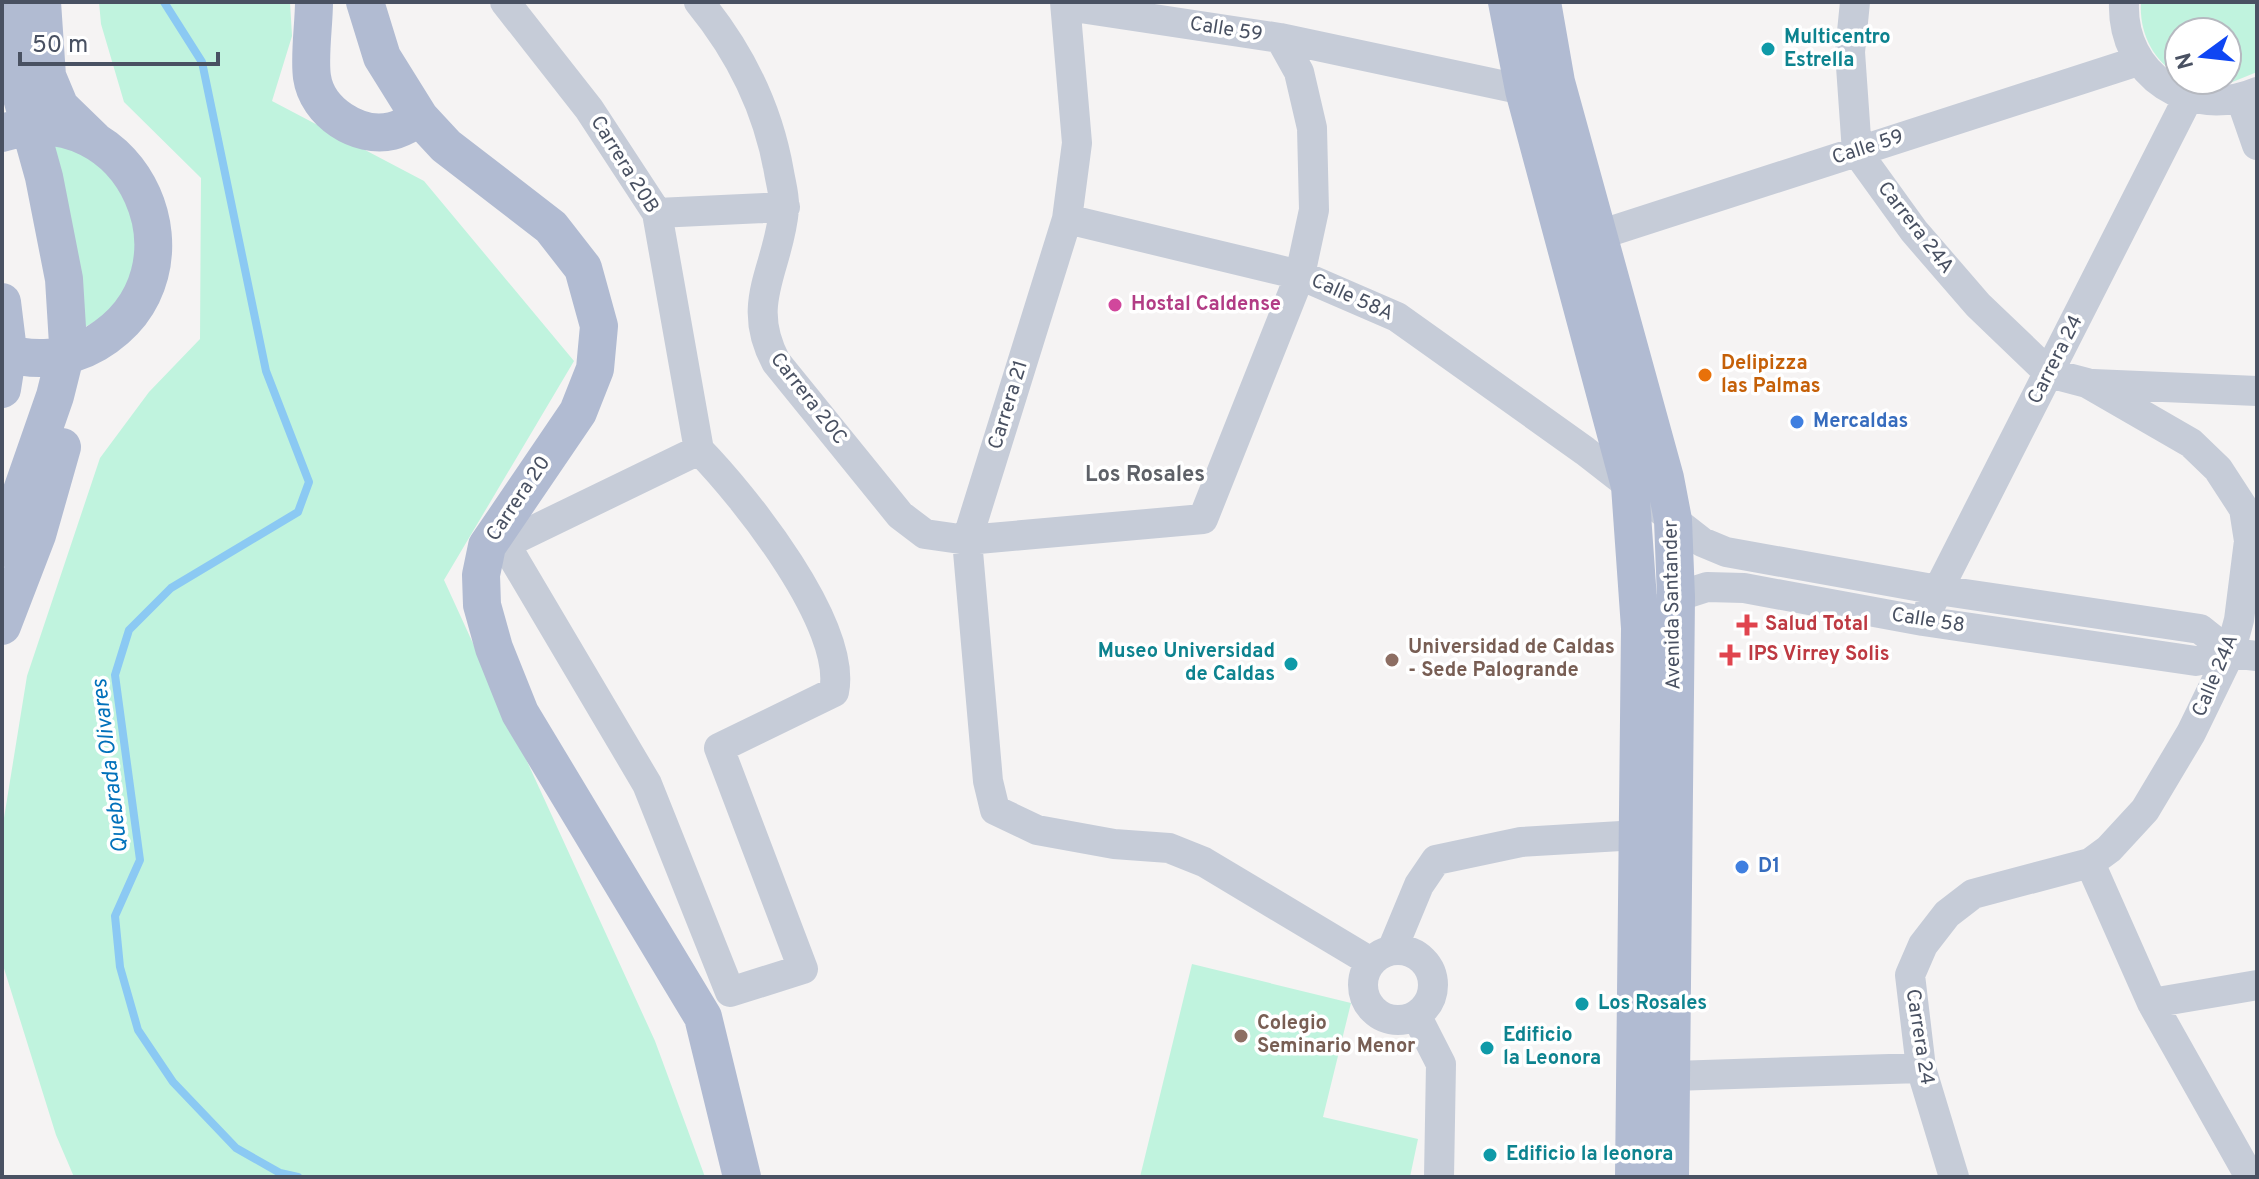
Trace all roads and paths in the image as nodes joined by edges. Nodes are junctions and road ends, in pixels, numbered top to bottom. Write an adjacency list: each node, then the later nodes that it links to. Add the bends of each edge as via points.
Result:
1 (6, 2): 42 (main road, via 7,44 44,177 64,279 68,344)
2 (42, 2): 21 (main road, via 47,76 60,107)
3 (314, 2): 19 (main road, via 312,78 321,101)
4 (365, 2): 13 (main road, Carrera 20)
5 (505, 2): 25 (street, Carrera 20B, via 589,109)
6 (699, 2): 24 (street, Carrera 20C, via 723,31 753,86 774,145)
7 (1507, 2): 15 (main road, Avenida Santander)
8 (1542, 2): 27 (main road, Avenida Santander, via 1556,82)
9 (1855, 2): 23 (street, via 1850,52)
10 (2124, 2): 14 (street, via 2128,40)
11 (1066, 4): 12 (street, Calle 59); 26 (street, Carrera 21, via 1077,143)
12 (1280, 38): 15 (street, Calle 59); 28 (street, via 1299,72 1312,128 1314,210)
13 (382, 57): 18 (main road, Carrera 20); 19 (main road, via 384,99 371,117)
14 (2138, 61): 17 (street, via 2160,84); 23 (street, Calle 59)
15 (1524, 90): 39 (main road, Avenida Santander)
16 (2249, 96): 17 (street, via 2206,102); 22 (street)
17 (2188, 98): 32 (street, Carrera 24)
18 (420, 118): 19 (main road, via 394,131); 57 (main road, Carrera 20, via 446,146 551,227 583,268 599,326 595,369 578,412 487,546 482,605 520,713 703,1017)
19 (352, 128)
20 (2, 133): 21 (main road, via 20,127 59,128)
21 (96, 142): 30 (main road, via 126,166 146,199 154,236 150,274 134,309 112,333)
22 (2257, 145)
23 (1857, 152): 27 (street, Calle 59); 32 (street, Carrera 24A, via 1914,231 1978,305)
24 (785, 207): 25 (street); 41 (street, Carrera 20C, via 760,314 764,340 776,362 900,515 925,534)
25 (657, 213): 38 (street, Carrera 20B)
26 (1067, 219): 28 (street, Calle 58A); 41 (street, Carrera 21)
27 (1599, 235): 40 (main road, Avenida Santander)
28 (1300, 275): 39 (street, Calle 58A, via 1397,317); 41 (street, via 1203,519)
29 (2, 302): 35 (main road, via 8,351)
30 (83, 350): 31 (main road, via 51,359); 46 (main road, via 37,535)
31 (2, 352)
32 (2049, 373): 33 (street, Calle 24A); 43 (street, Carrera 24)
33 (2087, 383): 34 (street); 37 (street, Calle 24A)
34 (2191, 387): 36 (street); 37 (street, via 2173,406)
35 (2, 389)
36 (2257, 391)
37 (2175, 432): 48 (street, Calle 24A, via 2218,469 2244,509 2249,541 2239,620)
38 (699, 450): 38 (street, via 779,550 817,613 838,672 834,692 719,748 803,969 730,992 647,784 505,544)
39 (1630, 486): 40 (street, Calle 58A); 47 (main road, Avenida Santander)
40 (1673, 520): 43 (street, Calle 58, via 1726,552); 44 (main road, Avenida Santander)
41 (967, 540): 51 (street, Carrera 21, via 995,810 1037,830 1181,853)
42 (2, 548)
43 (1938, 590): 45 (street, Carrera 24); 48 (street, Calle 58, via 2200,629)
44 (1676, 597): 45 (street, Calle 58, via 1707,587 1744,588); 47 (street, Calle 58); 56 (main road, Avenida Santander)
45 (1923, 621): 48 (street, Calle 58, via 2196,661)
46 (2, 626)
47 (1640, 628): 49 (main road, Avenida Santander)
48 (2243, 655): 50 (street, Calle 24A, via 2145,810)
49 (1638, 835): 51 (street, via 1521,842 1436,860); 59 (main road, Avenida Santander)
50 (2090, 863): 53 (street); 55 (street, Carrera 24, via 1973,894 1947,914 1923,945 1910,975)
51 (1382, 956): 54 (street, via 1416,954 1432,972 1431,997); 54 (street, via 1363,984 1371,1007 1392,1019)
52 (2257, 985): 53 (street)
53 (2152, 1003): 62 (street)
54 (1416, 1015): 58 (street, via 1441,1064)
55 (1921, 1068): 56 (street); 61 (street, Carrera 24)
56 (1673, 1076): 60 (main road, Avenida Santander)
57 (742, 1177)
58 (1439, 1177)
59 (1634, 1177)
60 (1670, 1177)
61 (1954, 1177)
62 (2250, 1177)

